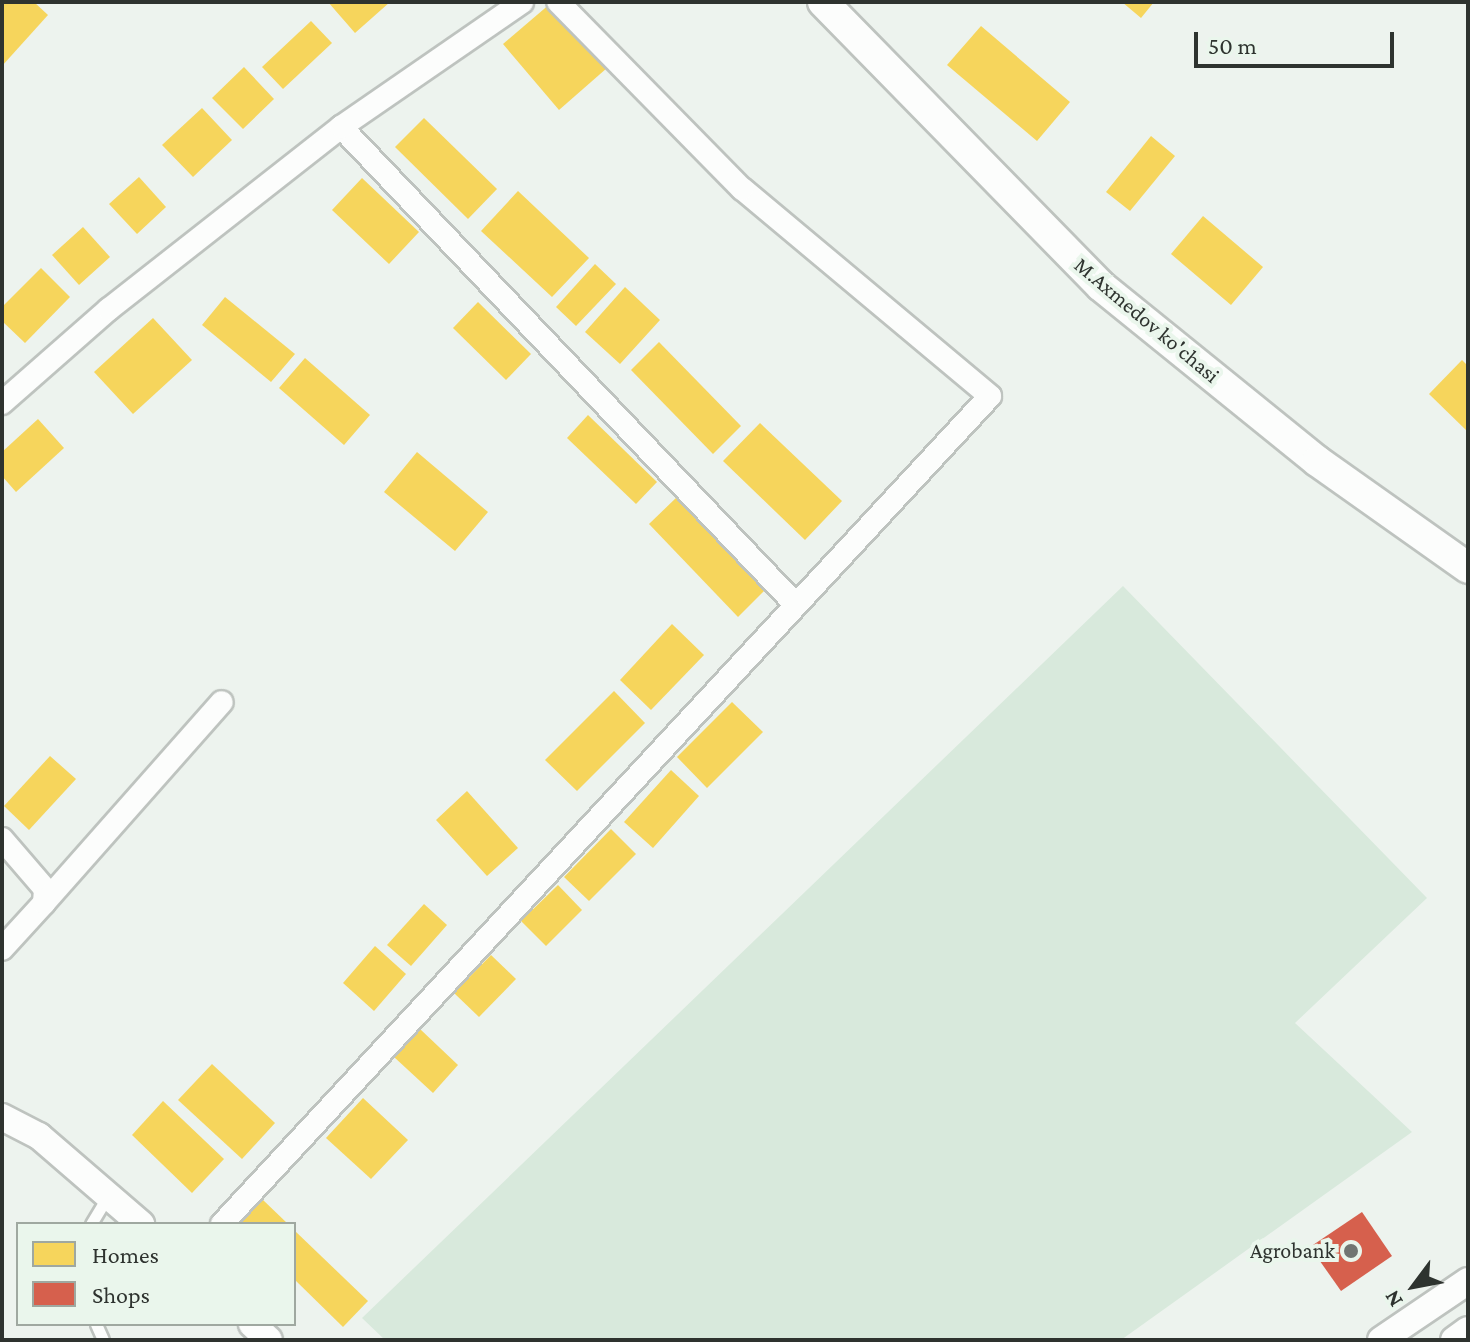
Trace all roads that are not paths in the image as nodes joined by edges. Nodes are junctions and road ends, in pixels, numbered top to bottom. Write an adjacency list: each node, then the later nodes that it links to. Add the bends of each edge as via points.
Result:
1 (522, 2): 4 (street)
2 (558, 2): 7 (street, via 742,189 990,396)
3 (823, 2): 6 (main road, M.Axmedov ko'chasi, via 1101,286 1317,461)
4 (341, 127): 5 (street, via 109,309); 7 (street)
5 (2, 403)
6 (1468, 568)
7 (796, 605): 16 (street)
8 (222, 702): 10 (street)
9 (2, 839): 10 (street, via 45,889)
10 (44, 903): 11 (street)
11 (2, 949)
12 (2, 1117): 13 (street, via 39,1136)
13 (108, 1196): 14 (lane); 15 (street)
14 (92, 1222)
15 (139, 1222)
16 (224, 1222)
17 (1468, 1281): 21 (street)
18 (254, 1326): 20 (street)
19 (1468, 1330): 22 (street)
20 (269, 1340)
21 (1381, 1340)
22 (1454, 1340)

